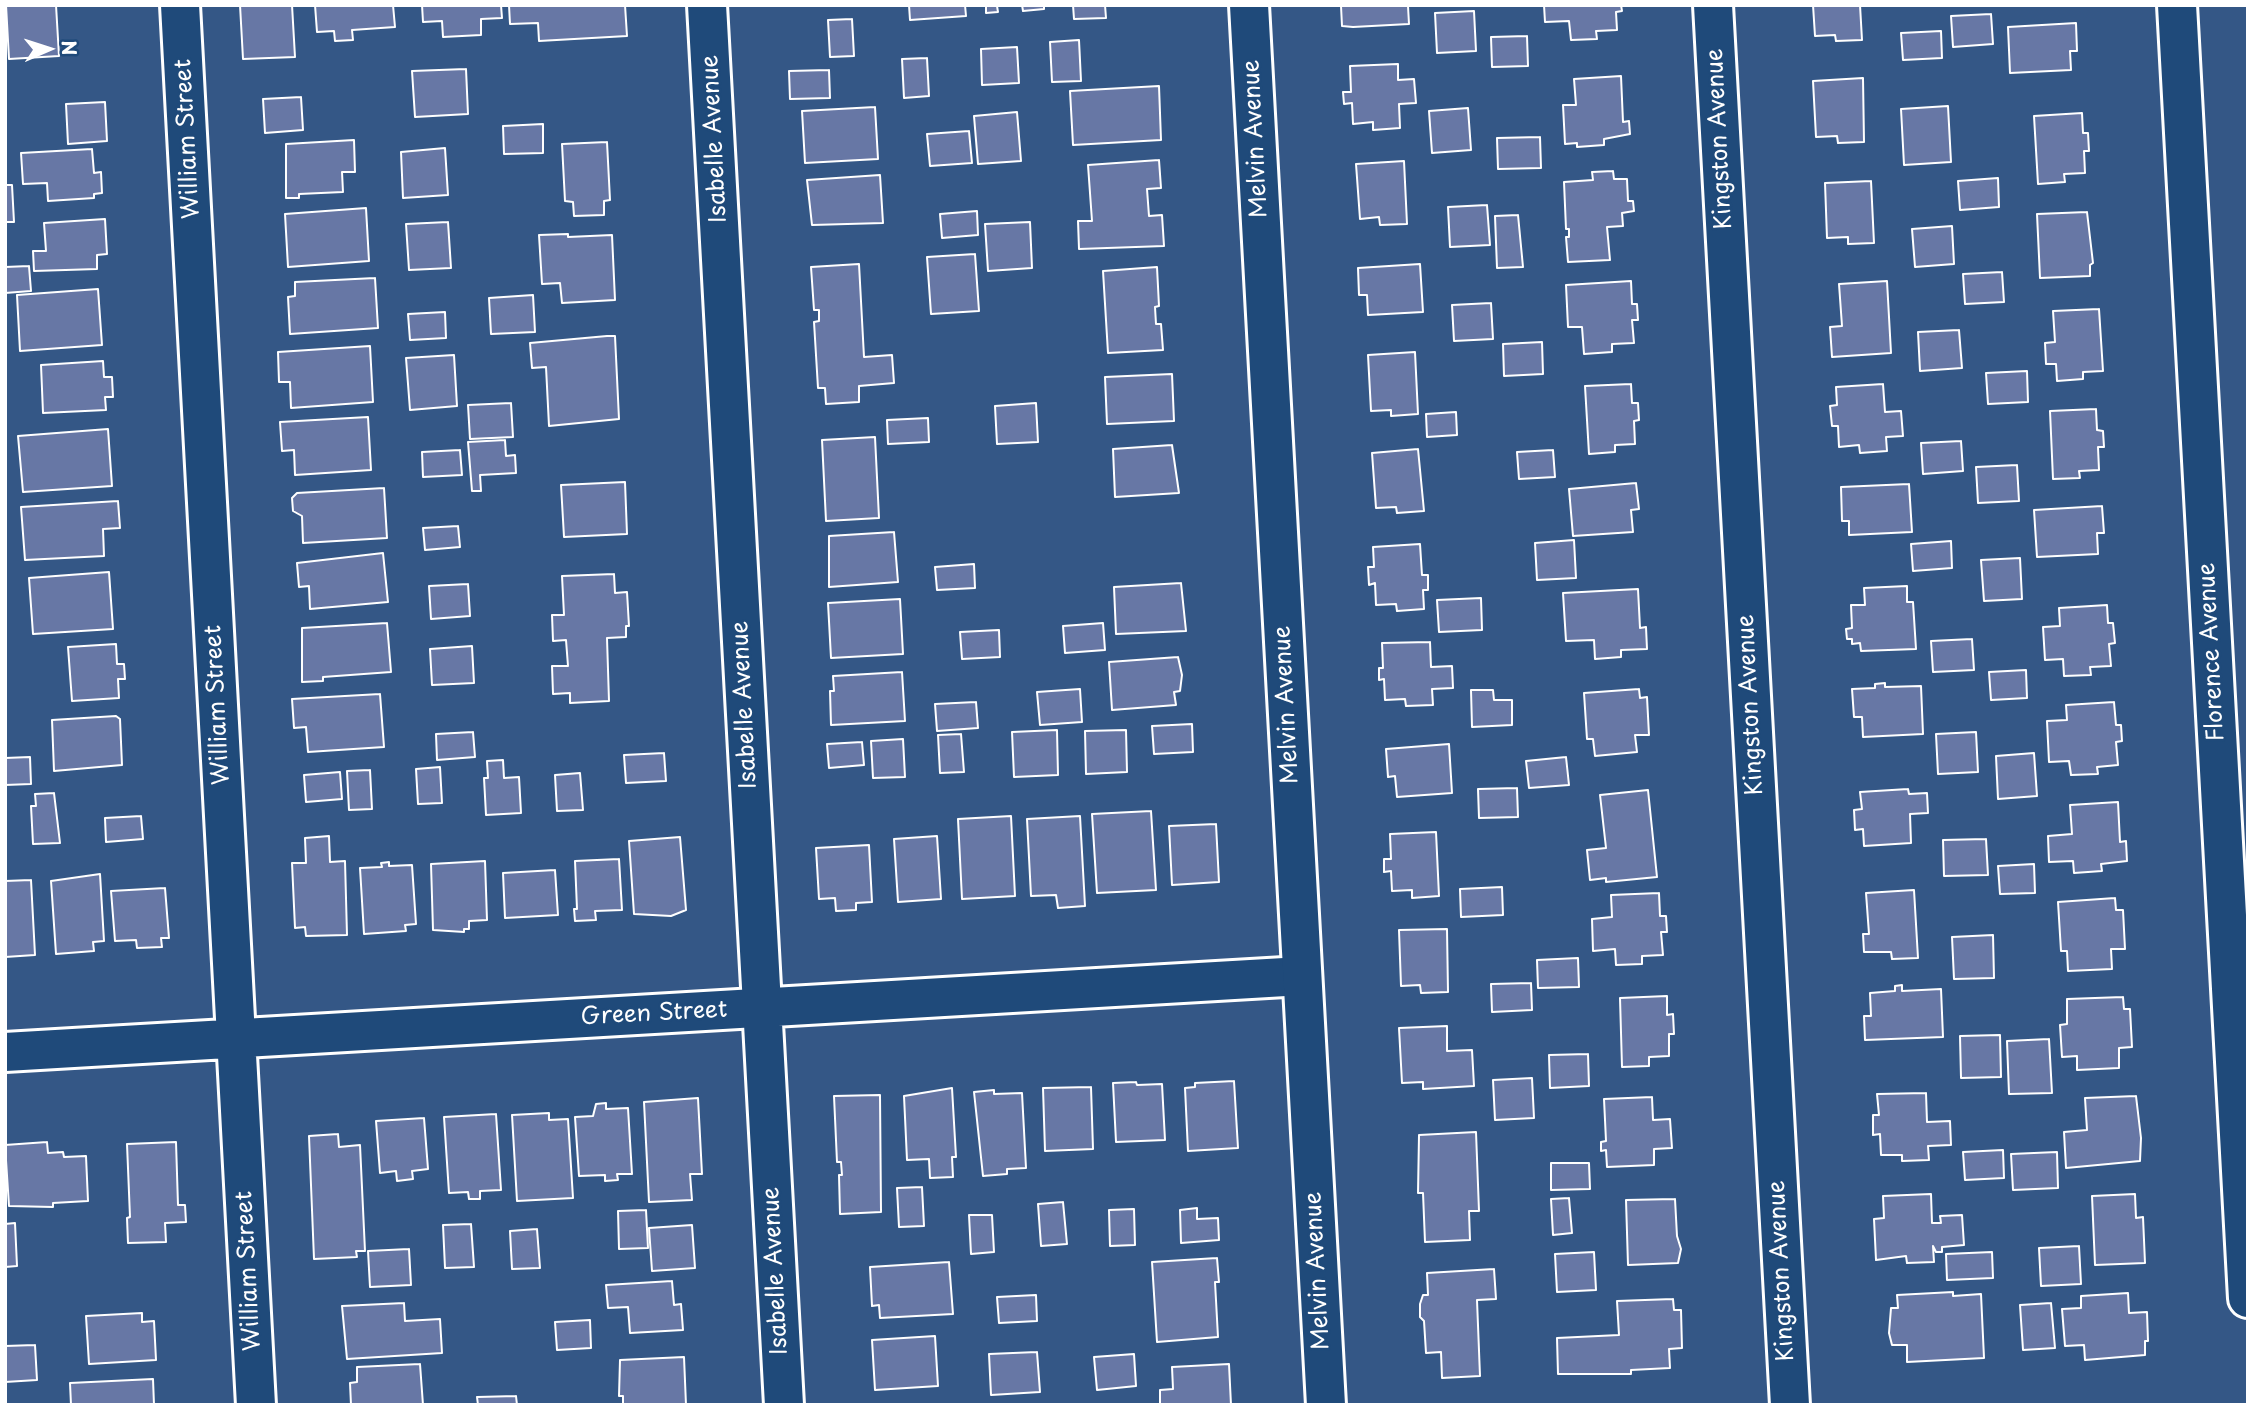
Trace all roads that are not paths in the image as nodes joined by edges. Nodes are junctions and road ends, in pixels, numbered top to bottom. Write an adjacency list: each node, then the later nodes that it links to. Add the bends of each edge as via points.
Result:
1 (180, 5): 8 (street, William Street)
2 (708, 5): 7 (street, Isabelle Avenue)
3 (1249, 5): 6 (street, Melvin Avenue)
4 (1713, 5): 14 (street, Kingston Avenue)
5 (2177, 5): 10 (street, Florence Avenue)
6 (1302, 976): 7 (street, Green Street); 13 (street, Melvin Avenue)
7 (761, 1008): 8 (street, Green Street); 12 (street, Isabelle Avenue)
8 (236, 1039): 9 (street, Green Street); 11 (street, William Street)
9 (5, 1052)
10 (2248, 1298)
11 (256, 1405)
12 (784, 1405)
13 (1325, 1405)
14 (1790, 1405)

